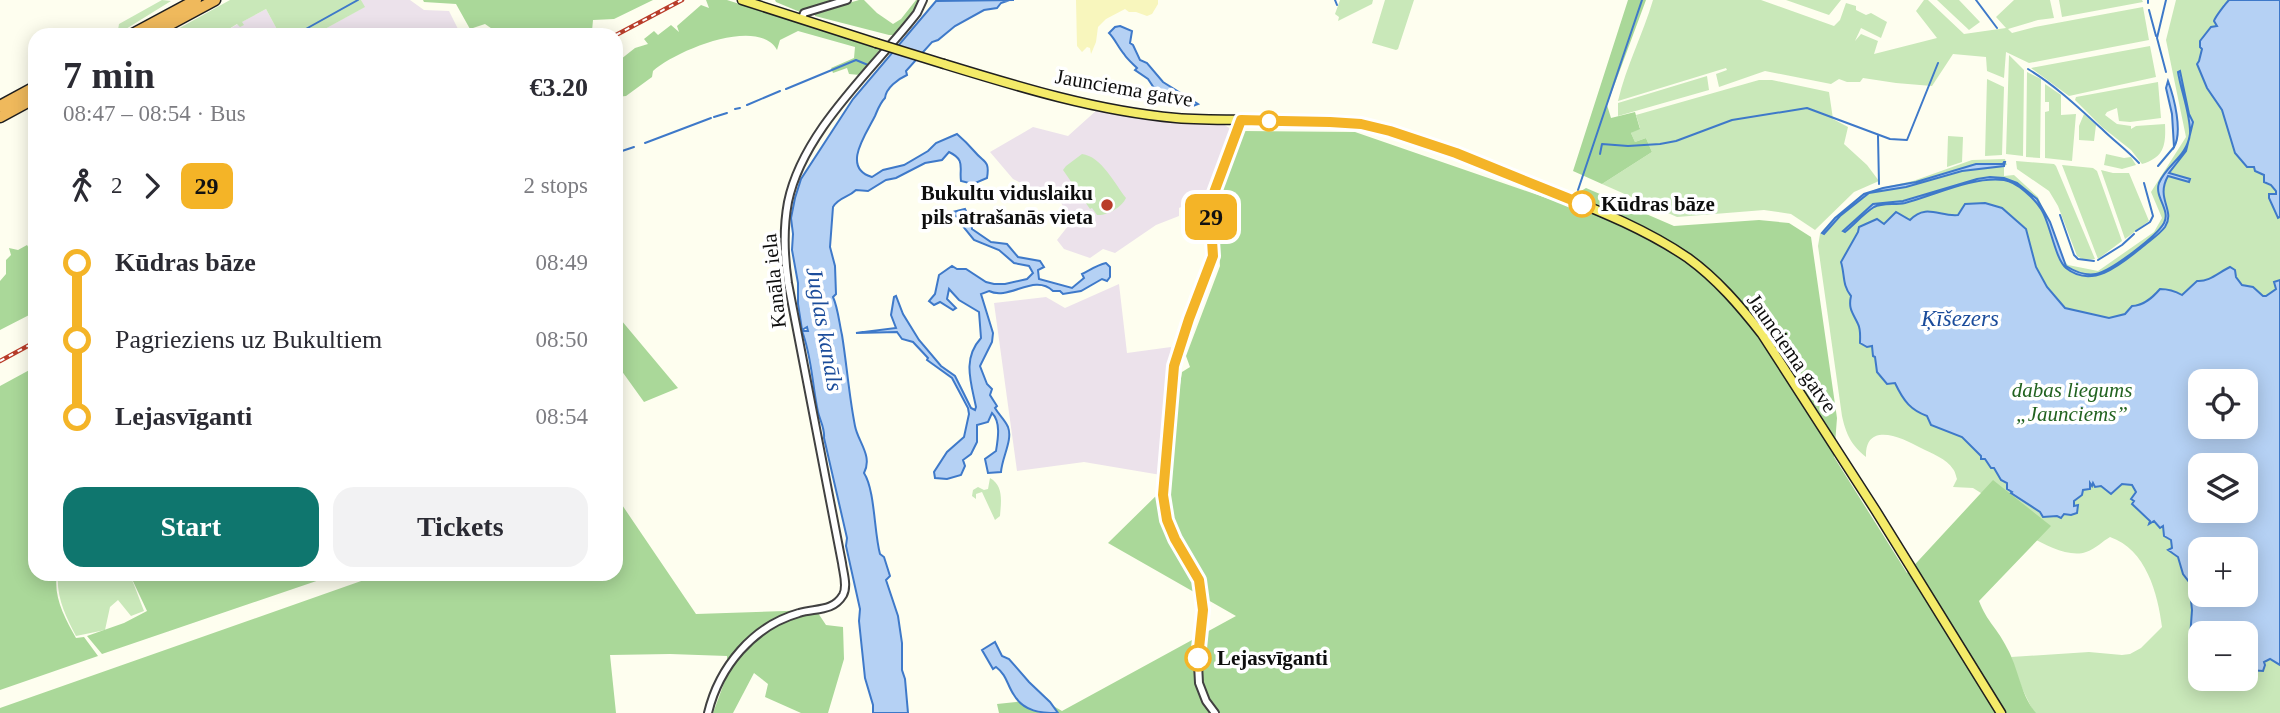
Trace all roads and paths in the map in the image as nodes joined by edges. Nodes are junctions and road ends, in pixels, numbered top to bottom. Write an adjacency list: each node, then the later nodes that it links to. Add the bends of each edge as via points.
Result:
1 (196, 0): 7 (highway)
2 (215, 0): 8 (highway)
3 (743, 0): 6 (main road, Jaunciema gatve)
4 (847, 0): 6 (street, via 804,13)
5 (923, 0): 14 (street, Kanāla iela, via 811,146 792,189 786,217 788,282 842,563 842,596 824,610 800,612 758,633 733,658)
6 (802, 18): 13 (main road, Jaunciema gatve, bridge, via 1039,91 1139,113)
7 (144, 28)
8 (163, 28)
9 (28, 91): 11 (highway)
10 (28, 102): 12 (highway)
11 (0, 106)
12 (0, 117)
13 (1241, 120): 15 (street, via 1212,198 1213,256 1174,366 1163,495 1175,539 1199,580 1203,600 1199,684); 16 (main road, Jaunciema gatve, via 1361,124 1390,131 1603,213 1650,234 1690,260 1740,306 1762,334)
14 (708, 713)
15 (1215, 713)
16 (2001, 713)

